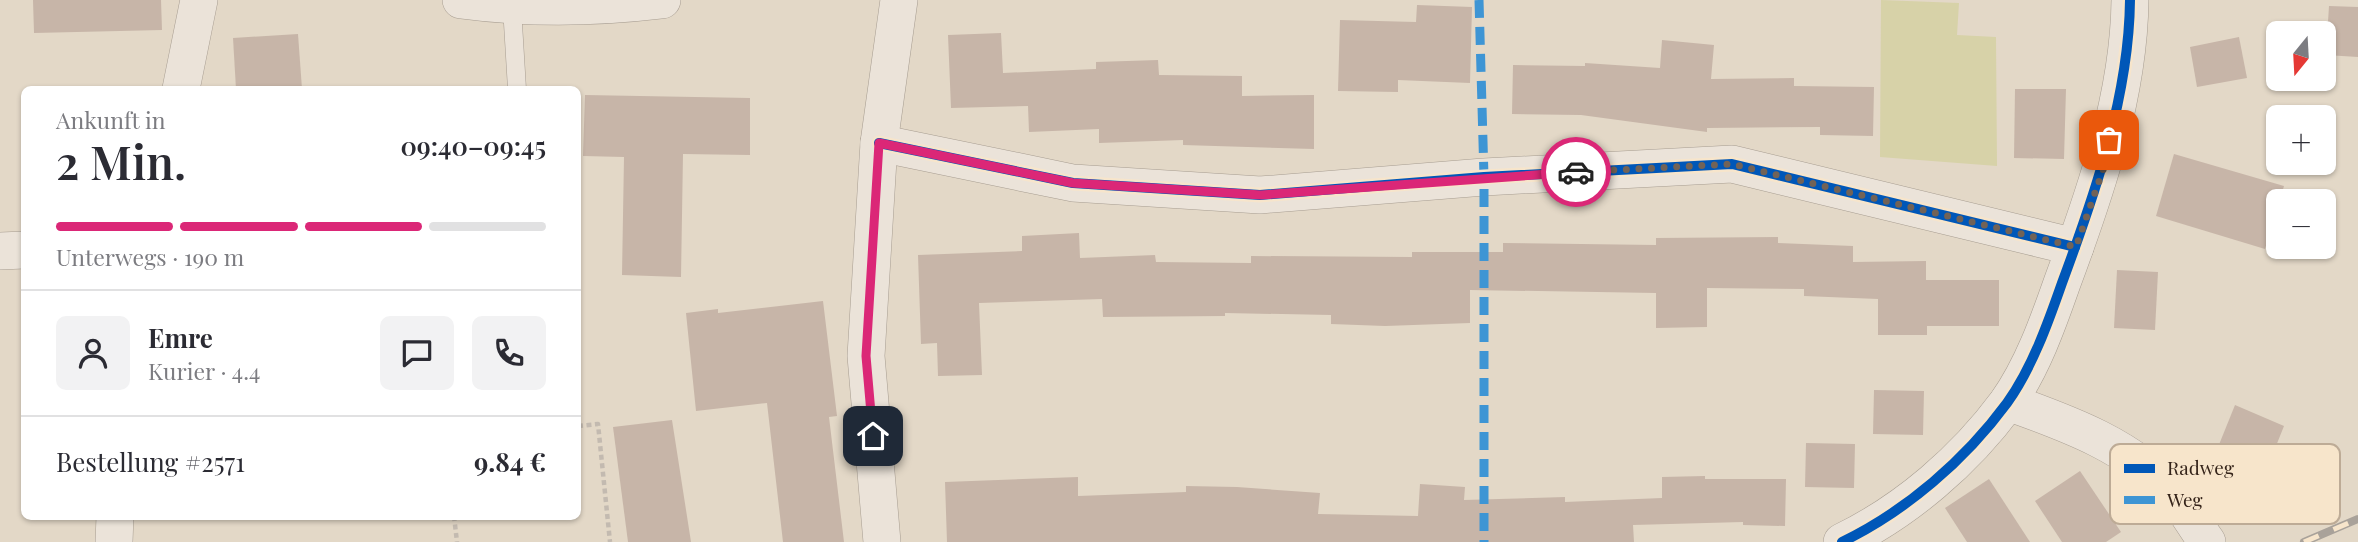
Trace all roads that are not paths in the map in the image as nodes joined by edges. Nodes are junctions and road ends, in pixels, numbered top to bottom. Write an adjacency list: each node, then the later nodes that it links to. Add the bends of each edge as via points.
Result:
1 (199, 0): 7 (street)
2 (461, 0): 6 (street)
3 (662, 0): 6 (street)
4 (899, 0): 9 (street)
5 (2139, 2): 10 (street, via 2104,167)
6 (513, 7): 8 (lane)
7 (182, 86)
8 (517, 86)
9 (879, 143): 10 (street, via 1073,183 1261,195 1732,164); 18 (street, via 866,356)
10 (2076, 247): 13 (street, via 2044,332)
11 (21, 250): 12 (street)
12 (0, 251)
13 (2008, 402): 14 (street, via 2065,422); 19 (street, via 1941,478)
14 (2110, 446)
15 (115, 520): 17 (street)
16 (2194, 524): 20 (street)
17 (114, 542)
18 (882, 542)
19 (1842, 542)
20 (2207, 542)

